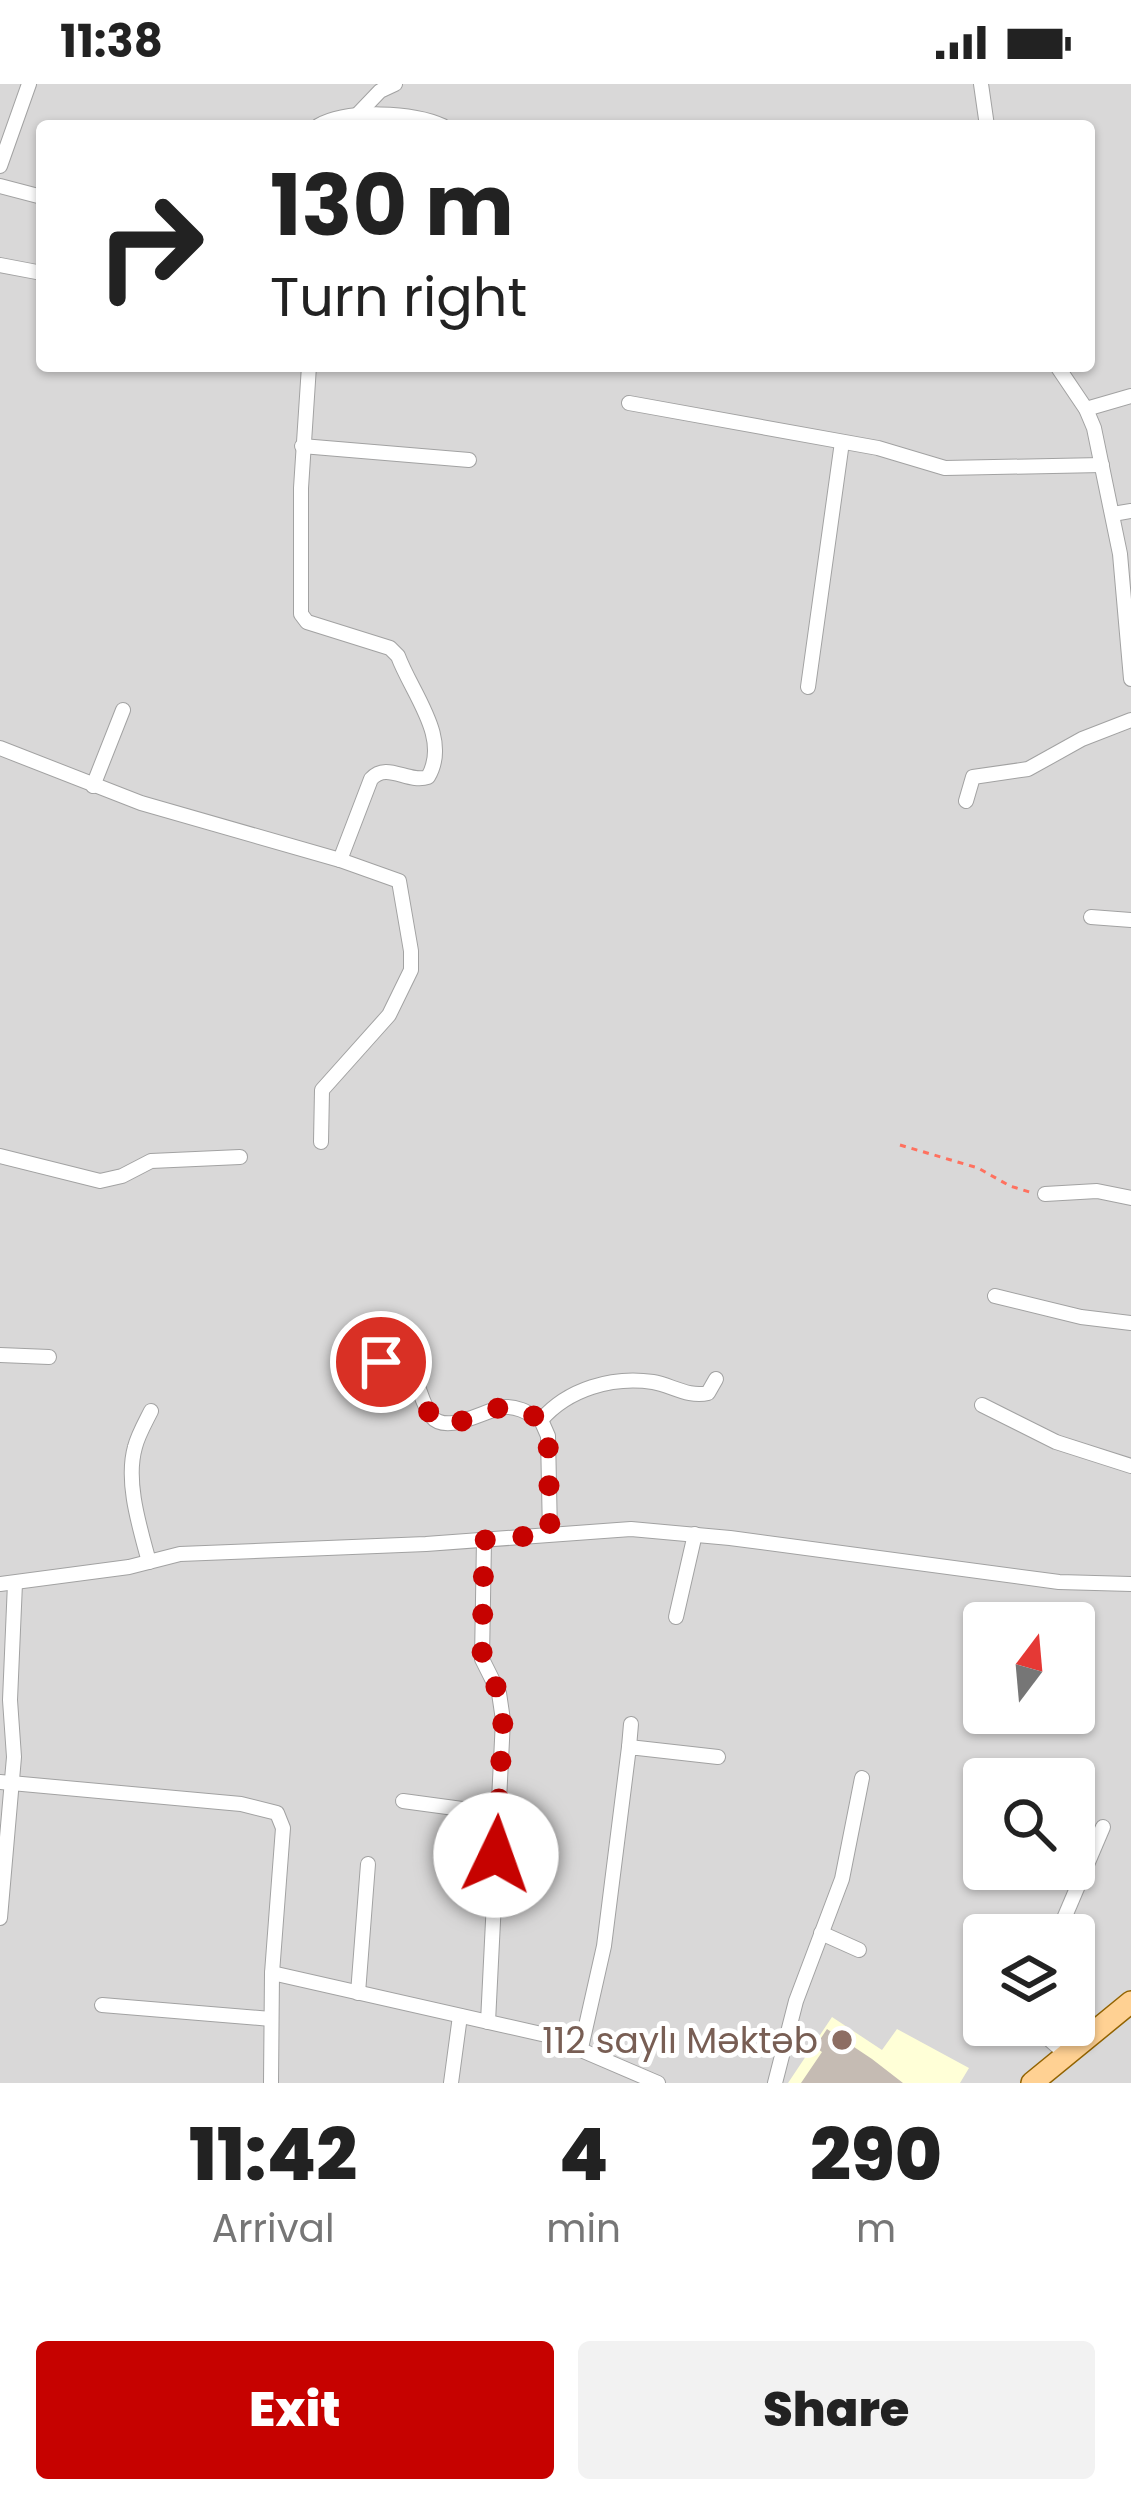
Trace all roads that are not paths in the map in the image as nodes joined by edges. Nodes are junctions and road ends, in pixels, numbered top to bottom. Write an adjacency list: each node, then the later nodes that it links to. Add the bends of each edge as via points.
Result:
1 (29, 84): 8 (street)
2 (395, 84): 4 (street)
3 (981, 84): 7 (street)
4 (358, 113): 5 (street); 6 (street)
5 (331, 120)
6 (404, 120)
7 (986, 120)
8 (0, 166)
9 (0, 186): 10 (street)
10 (36, 195)
11 (0, 266): 12 (street)
12 (36, 272)
13 (308, 372): 19 (street)
14 (1061, 372): 17 (street)
15 (1131, 396): 17 (street)
16 (629, 403): 18 (street)
17 (1086, 409): 21 (street)
18 (842, 442): 21 (street, via 945,468); 25 (street)
19 (302, 446): 20 (street); 31 (street, via 301,614 398,656 436,734 428,777 386,771 370,779)
20 (470, 460)
21 (1102, 465): 23 (street)
22 (1131, 512): 23 (street)
23 (1113, 514): 24 (street)
24 (1131, 679)
25 (808, 687)
26 (123, 710): 29 (street)
27 (1131, 721): 30 (street, via 1028,769 973,777)
28 (0, 748): 29 (street)
29 (93, 786): 31 (street)
30 (966, 802)
31 (340, 860): 34 (street, via 399,881 411,970 388,1015 322,1090)
32 (1091, 917): 33 (street)
33 (1131, 920)
34 (321, 1142)
35 (0, 1156): 36 (street, via 100,1181 151,1161)
36 (240, 1157)
37 (1045, 1194): 38 (street)
38 (1131, 1198)
39 (995, 1296): 40 (street)
40 (1131, 1323)
41 (0, 1355): 42 (street)
42 (49, 1357)
43 (381, 1362): 47 (street, via 411,1371 440,1422 501,1407)
44 (716, 1379): 47 (street, via 699,1395 653,1382 590,1386)
45 (982, 1405): 48 (street, via 1056,1442)
46 (151, 1412): 52 (street, via 132,1467)
47 (541, 1420): 49 (street)
48 (1131, 1466)
49 (550, 1534): 50 (street); 51 (street)
50 (694, 1534): 54 (street, via 1059,1582); 55 (street)
51 (484, 1540): 52 (street); 62 (street, via 482,1658 503,1720)
52 (149, 1562): 53 (street)
53 (7, 1583): 60 (street)
54 (1131, 1584)
55 (676, 1617)
56 (631, 1724): 57 (street)
57 (629, 1747): 58 (street); 77 (street, via 604,1946)
58 (718, 1757)
59 (862, 1778): 67 (street, via 842,1879)
60 (6, 1782): 66 (street); 69 (street, via 277,1813 283,1828)
61 (403, 1801): 62 (street)
62 (499, 1814): 75 (street)
63 (1103, 1827): 65 (street)
64 (368, 1864): 70 (street)
65 (1067, 1914)
66 (0, 1918)
67 (821, 1933): 68 (street); 82 (street)
68 (859, 1950)
69 (272, 1973): 70 (street); 74 (street)
70 (358, 1993): 73 (street)
71 (1131, 2002): 78 (main road)
72 (102, 2005): 74 (street)
73 (460, 2016): 75 (street); 80 (street)
74 (271, 2019): 79 (street)
75 (488, 2022): 77 (street)
76 (1057, 2046): 78 (street)
77 (580, 2048): 81 (street)
78 (1067, 2055): 83 (main road)
79 (271, 2083)
80 (451, 2083)
81 (658, 2083)
82 (775, 2083)
83 (1032, 2083)

